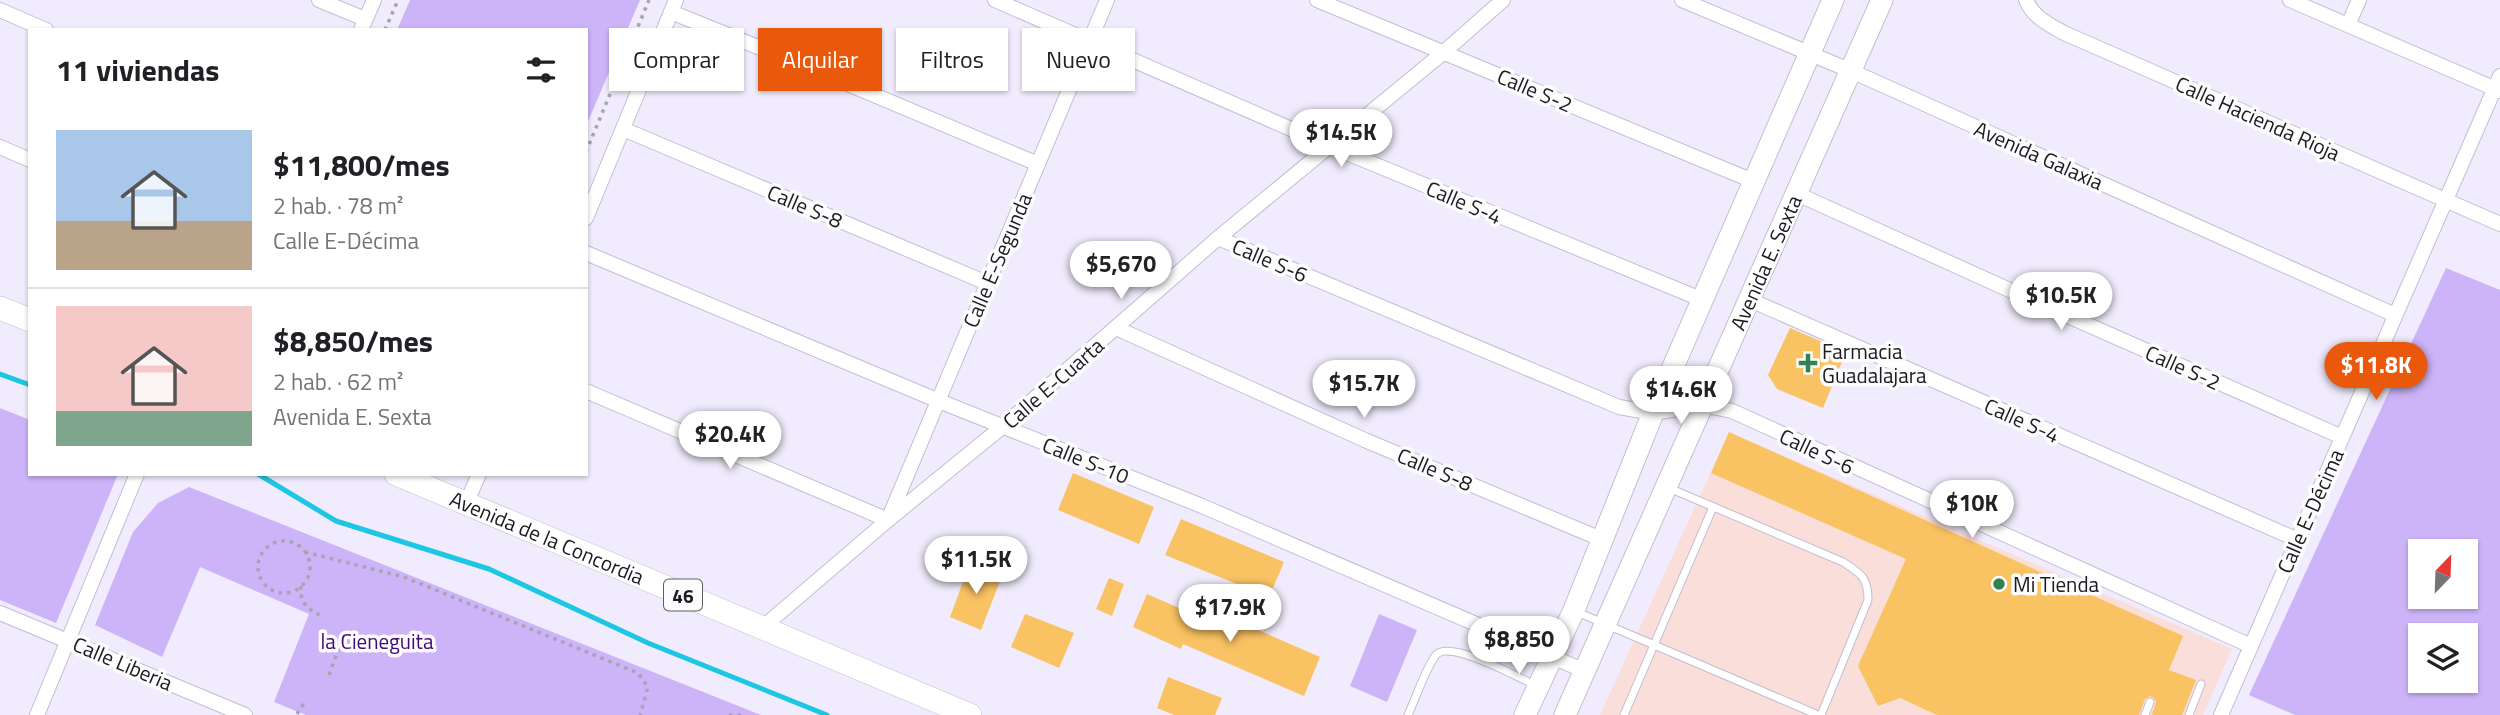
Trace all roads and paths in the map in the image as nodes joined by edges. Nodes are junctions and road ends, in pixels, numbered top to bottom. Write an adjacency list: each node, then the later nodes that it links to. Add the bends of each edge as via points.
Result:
1 (319, 0): 17 (street)
2 (374, 0): 17 (street)
3 (398, 0): 20 (path)
4 (649, 0): 32 (path)
5 (995, 0): 21 (street, Calle S-4)
6 (1107, 0): 22 (street, Calle E-Segunda)
7 (1317, 0): 23 (street, Calle S-2)
8 (1503, 0): 23 (street, Calle E-Cuarta)
9 (1682, 0): 24 (street, Avenida Galaxia)
10 (1833, 0): 24 (street, Avenida E. Sexta)
11 (1882, 0): 26 (street, Avenida E. Sexta)
12 (2026, 0): 37 (street, Calle Hacienda Rioja, via 2031,11 2064,33)
13 (2290, 0): 18 (street)
14 (2359, 0): 18 (street)
15 (674, 6): 29 (street); 34 (street)
16 (0, 10): 19 (street)
17 (363, 25)
18 (2348, 25): 27 (street)
19 (41, 28)
20 (386, 28)
21 (1062, 28)
22 (1095, 28)
23 (1444, 52): 30 (street, Calle E-Cuarta); 35 (street, Calle S-2)
24 (1809, 53): 26 (street, Avenida Galaxia); 35 (street, Avenida E. Sexta)
25 (1135, 60): 30 (street, Calle S-4)
26 (1849, 70): 36 (street, Avenida E. Sexta); 46 (street, Avenida Galaxia)
27 (2498, 85): 37 (street, Calle E-Décima)
28 (1069, 91): 34 (street, Calle E-Segunda)
29 (623, 129): 38 (street); 42 (street, Calle S-8)
30 (1330, 146): 40 (street, Calle E-Cuarta); 44 (street, Calle S-4)
31 (0, 147): 33 (street)
32 (588, 147)
33 (28, 159)
34 (1038, 164): 42 (street, Calle E-Segunda)
35 (1753, 181): 44 (street, Avenida E. Sexta)
36 (1795, 193): 43 (street, Avenida E. Sexta); 54 (street, Calle S-2)
37 (2446, 202): 39 (street, Calle Hacienda Rioja); 46 (street, Calle E-Décima)
38 (588, 213)
39 (2500, 224)
40 (1218, 238): 48 (street, Calle E-Cuarta); 52 (street, Calle S-6, via 1619,407)
41 (588, 254): 50 (street, Calle S-10)
42 (987, 283): 50 (street, Calle E-Segunda)
43 (1748, 299): 51 (street, Avenida E. Sexta); 63 (street, Calle S-4)
44 (1703, 300): 52 (street, Avenida E. Sexta)
45 (0, 308): 47 (main road)
46 (2395, 315): 54 (street, Calle E-Décima)
47 (28, 319)
48 (1116, 328): 53 (street, Calle E-Cuarta); 62 (street, Calle S-8)
49 (588, 392): 61 (street)
50 (939, 401): 53 (street, Calle S-10); 61 (street, Calle E-Segunda)
51 (1702, 405): 52 (street, Calle S-6); 58 (street, Avenida E. Sexta); 74 (street, Calle S-6, via 1732,411)
52 (1653, 413): 62 (street, Avenida E. Sexta)
53 (1002, 427): 61 (street, Calle E-Cuarta); 75 (street, Calle S-10, via 1202,506)
54 (2342, 437): 63 (street, Calle E-Décima)
55 (136, 476): 71 (street)
56 (401, 476): 59 (main road, Avenida de la Concordia / 46)
57 (478, 476): 59 (street)
58 (1666, 486): 60 (lane); 69 (street, Avenida E. Sexta)
59 (466, 504): 70 (main road, Avenida de la Concordia / 46)
60 (1713, 507): 73 (lane); 93 (lane, via 1843,562 1863,575 1868,600)
61 (888, 520): 70 (street, Calle E-Cuarta)
62 (1601, 539): 66 (street, Avenida E. Sexta)
63 (2298, 540): 74 (street, Calle E-Décima)
64 (305, 552): 65 (path, via 310,568); 65 (path, via 291,542 274,542 258,562 261,579 273,590 290,592); 85 (path, via 404,578 638,673 649,687)
65 (302, 586): 68 (path, via 300,597 308,609)
66 (1574, 610): 69 (lane); 75 (street, Avenida E. Sexta)
67 (0, 613): 71 (street, Calle Liberia)
68 (324, 617)
69 (1606, 624): 73 (lane); 76 (street, Avenida E. Sexta)
70 (762, 628): 88 (main road, Avenida de la Concordia / 46)
71 (68, 640): 83 (street); 84 (street, Calle Liberia)
72 (341, 642): 77 (path)
73 (1655, 645): 92 (lane); 93 (lane)
74 (2251, 646): 96 (street, Calle E-Décima)
75 (1552, 656): 76 (street, Calle S-10); 79 (street, Avenida E. Sexta)
76 (1585, 671): 91 (street, Avenida E. Sexta)
77 (328, 675)
78 (2201, 684): 95 (lane)
79 (1538, 686): 89 (lane, via 1446,649 1432,662); 90 (street, Avenida E. Sexta)
80 (2150, 702): 94 (lane)
81 (304, 703): 82 (path)
82 (297, 714)
83 (37, 715)
84 (245, 715)
85 (640, 715)
86 (729, 715): 87 (path)
87 (743, 715)
88 (970, 715)
89 (1409, 715)
90 (1525, 715)
91 (1566, 715)
92 (1624, 715)
93 (1819, 715)
94 (2145, 715)
95 (2189, 715)
96 (2221, 715)

